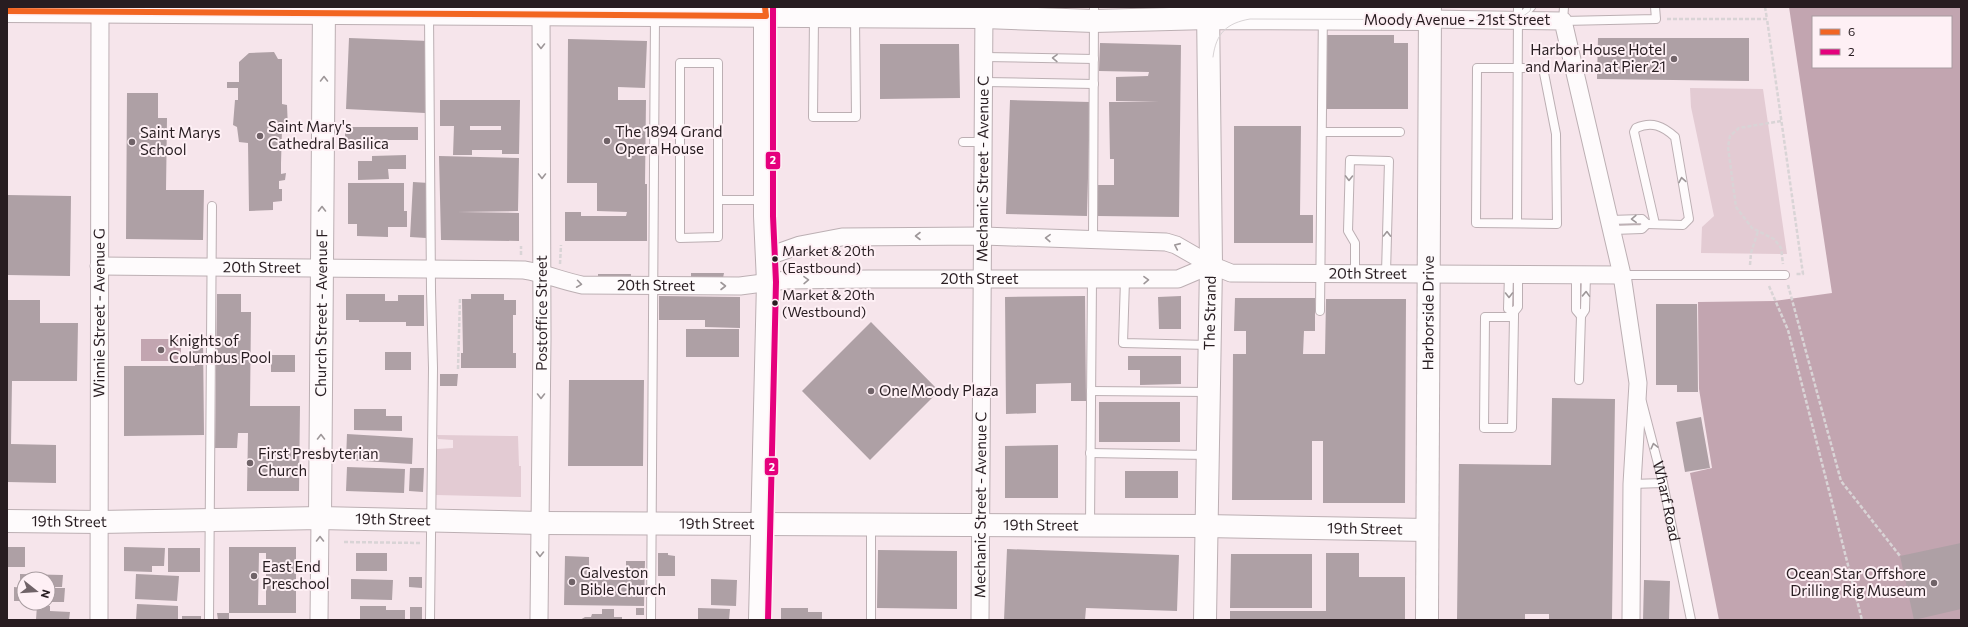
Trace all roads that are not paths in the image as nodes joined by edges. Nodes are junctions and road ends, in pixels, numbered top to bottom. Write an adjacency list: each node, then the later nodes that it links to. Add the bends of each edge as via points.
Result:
1 (1531, 7): 19 (lane, via 1530,11)
2 (1656, 7): 20 (lane, via 1656,19)
3 (100, 9): 4 (main road, Moody Avenue - 21st Street); 7 (main road, Moody Avenue - 21st Street); 41 (street, Winnie Street - Avenue G)
4 (214, 10): 5 (main road, Moody Avenue - 21st Street)
5 (324, 10): 6 (main road, Moody Avenue - 21st Street); 43 (main road, Church Street - Avenue F, one-way to 5)
6 (429, 10): 8 (main road, Moody Avenue - 21st Street); 44 (lane)
7 (7, 11)
8 (541, 11): 9 (main road, Moody Avenue - 21st Street); 46 (street, Postoffice Street, one-way to 46)
9 (655, 11): 10 (main road, Moody Avenue - 21st Street); 58 (lane)
10 (681, 11): 11 (main road, Moody Avenue - 21st Street)
11 (721, 11): 12 (main road, Moody Avenue - 21st Street)
12 (766, 11): 21 (main road, Moody Avenue - 21st Street); 32 (main road)
13 (856, 12): 14 (main road, Moody Avenue - 21st Street); 21 (main road, Moody Avenue - 21st Street); 21 (lane, via 856,117 813,117)
14 (984, 12): 18 (main road, Moody Avenue - 21st Street); 22 (street, Mechanic Street - Avenue C)
15 (1208, 13): 16 (main road, Moody Avenue - 21st Street); 18 (main road, Moody Avenue - 21st Street); 40 (main road, The Strand)
16 (1323, 13): 17 (main road, Moody Avenue - 21st Street); 27 (lane)
17 (1430, 13): 19 (street, Moody Avenue - 21st Street); 49 (main road, Harborside Drive)
18 (1094, 14): 23 (lane)
19 (1518, 14): 20 (street, Moody Avenue - 21st Street); 24 (lane)
20 (1563, 14): 36 (street, Wharf Road)
21 (814, 16)
22 (984, 57): 23 (lane, one-way to 22); 25 (street, Mechanic Street - Avenue C)
23 (1094, 59): 26 (lane)
24 (1517, 68): 34 (lane); 34 (lane, via 1543,68 1556,134 1557,224); 34 (lane, via 1477,68 1476,223)
25 (984, 82): 26 (lane); 30 (street, Mechanic Street - Avenue C)
26 (1094, 84): 38 (lane)
27 (1322, 132): 28 (lane); 45 (lane)
28 (1400, 132)
29 (963, 142): 30 (lane)
30 (983, 142): 37 (street, Mechanic Street - Avenue C)
31 (718, 200): 31 (lane, via 718,63 680,63 680,238 718,237); 32 (lane)
32 (765, 200): 39 (main road)
33 (212, 206): 42 (lane)
34 (1516, 223)
35 (1651, 224): 35 (lane, one-way to 35, via 1683,225 1689,219 1675,137 1666,128 1654,124 1641,126 1634,132); 36 (lane, via 1642,219)
36 (1612, 225): 52 (street, Wharf Road)
37 (983, 236): 38 (street, 20th Street, one-way to 37); 39 (street, 20th Street, one-way to 39, via 842,237 800,245); 54 (street, Mechanic Street - Avenue C)
38 (1093, 240): 40 (street, 20th Street, one-way to 38, via 1166,242)
39 (766, 258): 57 (main road)
40 (1211, 265): 45 (street, 20th Street, via 1231,273); 56 (street, 20th Street, one-way to 40, via 1178,279); 61 (main road, The Strand)
41 (100, 266): 42 (street, 20th Street); 74 (street, Winnie Street - Avenue G)
42 (212, 267): 43 (street, 20th Street); 71 (lane)
43 (322, 268): 44 (street, 20th Street); 70 (main road, Church Street - Avenue F, one-way to 43)
44 (431, 270): 46 (street, 20th Street, via 524,270); 72 (lane)
45 (1321, 272): 47 (street, 20th Street); 59 (lane)
46 (541, 273): 58 (street, 20th Street, one-way to 58, via 582,284); 75 (street, Postoffice Street, one-way to 75)
47 (1355, 273): 48 (street, 20th Street); 48 (lane, one-way to 47, via 1389,161 1350,160 1348,231 1355,243)
48 (1386, 273): 49 (street, 20th Street)
49 (1429, 273): 50 (street, 20th Street); 82 (main road, Harborside Drive)
50 (1513, 274): 51 (street, 20th Street); 60 (lane, via 1518,308)
51 (1581, 275): 52 (street, 20th Street); 62 (lane, via 1585,310 1580,316)
52 (1622, 275): 53 (lane); 63 (street, Wharf Road)
53 (1785, 275)
54 (982, 280): 55 (street, 20th Street); 57 (street, 20th Street, one-way to 54, via 870,279); 79 (street, Mechanic Street - Avenue C)
55 (1092, 280): 56 (street, 20th Street); 64 (lane)
56 (1124, 280): 61 (lane, via 1123,344)
57 (768, 282): 58 (street, 20th Street, one-way to 57, via 740,286); 77 (main road)
58 (653, 285): 76 (lane)
59 (1320, 310)
60 (1514, 314): 60 (lane, via 1485,317 1484,428 1512,428)
61 (1209, 345): 65 (main road, The Strand)
62 (1579, 380)
63 (1638, 384): 68 (lane, Wharf Road, one-way to 63); 69 (street, Wharf Road)
64 (1091, 391): 65 (lane); 66 (lane)
65 (1208, 392): 67 (main road, The Strand)
66 (1090, 454): 67 (lane); 80 (lane)
67 (1207, 455): 81 (main road, The Strand)
68 (1663, 483): 69 (lane); 95 (lane, Wharf Road)
69 (1632, 484): 94 (street, Wharf Road)
70 (320, 518): 71 (main road, 19th Street); 72 (main road, 19th Street); 85 (street, Church Street - Avenue F, one-way to 70)
71 (210, 520): 74 (main road, 19th Street); 84 (lane)
72 (431, 520): 75 (main road, 19th Street); 86 (lane)
73 (7, 521): 74 (main road, 19th Street)
74 (99, 522): 83 (street, Winnie Street - Avenue G)
75 (540, 523): 76 (main road, 19th Street); 87 (street, Postoffice Street, one-way to 87)
76 (652, 523): 77 (main road, 19th Street); 88 (lane)
77 (761, 523): 78 (main road, 19th Street); 89 (main road)
78 (872, 525): 79 (main road, 19th Street); 90 (lane)
79 (980, 526): 80 (main road, 19th Street); 91 (street, Mechanic Street - Avenue C)
80 (1090, 526): 81 (main road, 19th Street)
81 (1205, 526): 82 (main road, 19th Street); 92 (main road, The Strand)
82 (1427, 530): 93 (main road, Harborside Drive)
83 (98, 620)
84 (209, 620)
85 (319, 620)
86 (430, 620)
87 (539, 620)
88 (650, 620)
89 (760, 620)
90 (871, 620)
91 (980, 620)
92 (1205, 620)
93 (1427, 620)
94 (1631, 620)
95 (1691, 620)

